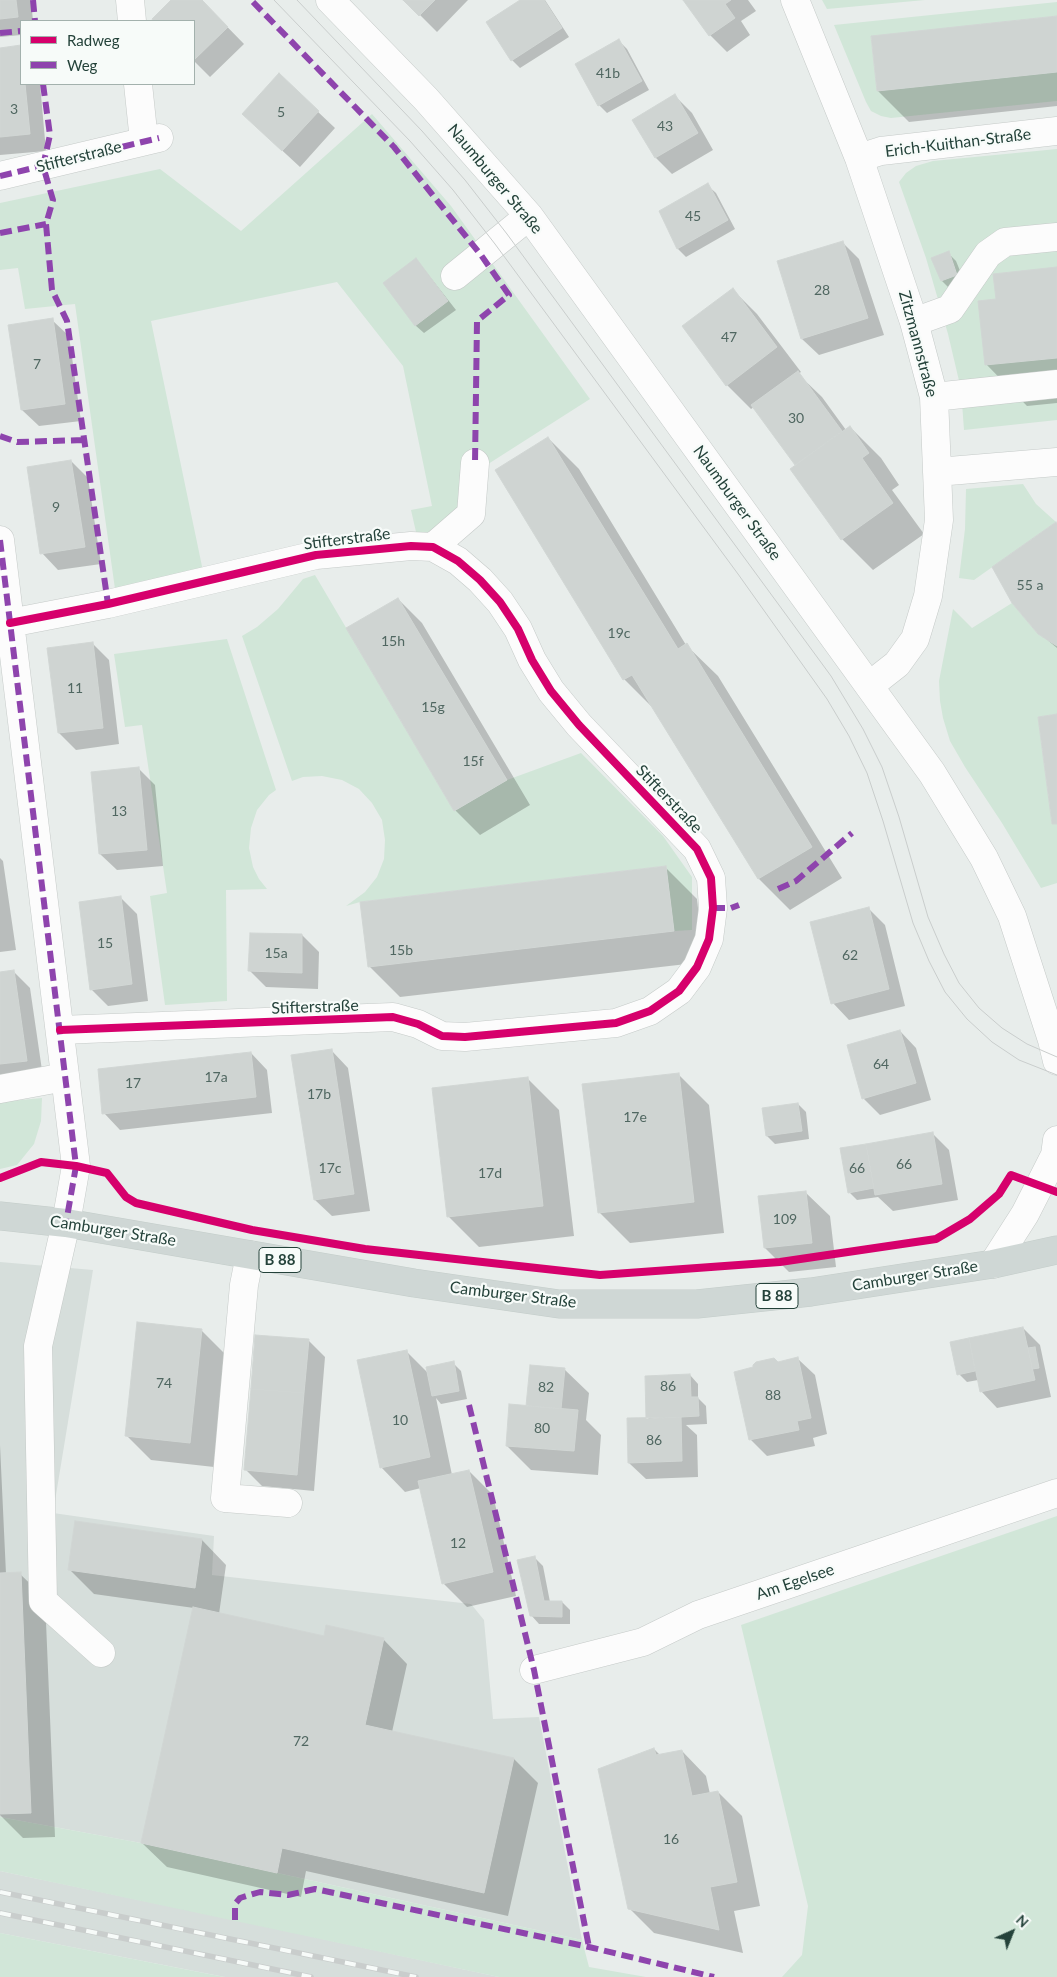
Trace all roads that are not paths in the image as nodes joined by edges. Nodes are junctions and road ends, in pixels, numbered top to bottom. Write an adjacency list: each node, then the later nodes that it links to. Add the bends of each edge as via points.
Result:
1 (130, 0): 4 (street)
2 (330, 0): 9 (street, Naumburger Straße, via 426,99)
3 (795, 0): 7 (street, Zitzmannstraße)
4 (132, 20)
5 (138, 85): 8 (street, Stifterstraße, via 151,139)
6 (1057, 131): 7 (street, Erich-Kuithan-Straße, via 881,151)
7 (859, 158): 12 (street, Zitzmannstraße)
8 (0, 176)
9 (529, 216): 11 (street); 21 (street, Naumburger Straße)
10 (1057, 236): 12 (street, via 1005,242 988,254 950,309)
11 (456, 276)
12 (914, 322): 14 (street, Zitzmannstraße)
13 (1057, 384): 14 (street)
14 (934, 397): 17 (street, Zitzmannstraße)
15 (1057, 462): 17 (street)
16 (476, 463): 18 (street, via 471,514)
17 (937, 472): 21 (street, Zitzmannstraße, via 939,520 928,596 918,631 897,664)
18 (433, 547): 20 (street, Stifterstraße, via 316,555 117,602); 22 (street, Stifterstraße, via 458,560 500,602 551,692 698,849 711,878 713,908 709,939 697,967 679,991 650,1011 616,1023 465,1037 442,1036 418,1024 393,1017)
19 (1, 556): 20 (street)
20 (10, 623): 22 (street)
21 (869, 686): 23 (street, Naumburger Straße, via 932,773 984,858 1012,916)
22 (60, 1030): 24 (street)
23 (1057, 1061)
24 (65, 1077): 25 (street); 28 (street, via 76,1166)
25 (0, 1089)
26 (1057, 1140): 31 (street, via 1055,1155 1025,1214)
27 (0, 1216): 28 (main road, Camburger Straße / B 88)
28 (66, 1223): 30 (main road, Camburger Straße / B 88); 34 (street, via 38,1346 43,1601)
29 (1057, 1250): 31 (main road, Camburger Straße / B 88)
30 (250, 1254): 31 (main road, Camburger Straße / B 88, via 559,1304 697,1304 811,1292); 33 (street, via 244,1285 224,1498)
31 (993, 1264)
32 (1057, 1493): 35 (street, Am Egelsee, via 698,1615 643,1642)
33 (288, 1503)
34 (101, 1653)
35 (534, 1670)

